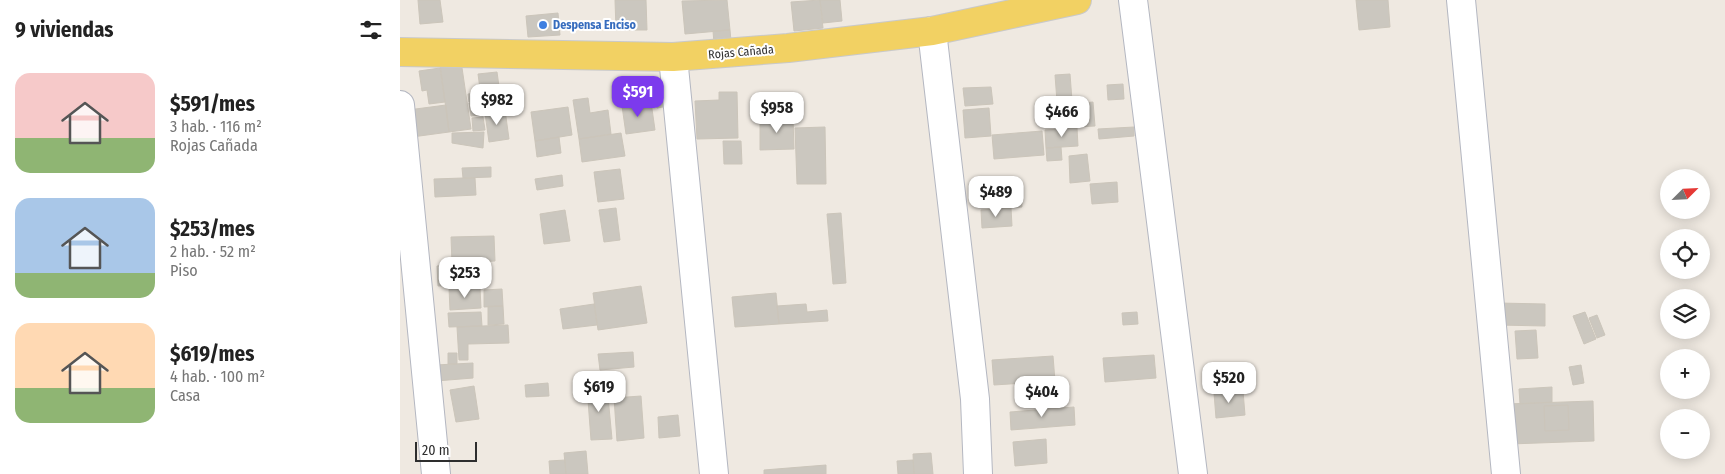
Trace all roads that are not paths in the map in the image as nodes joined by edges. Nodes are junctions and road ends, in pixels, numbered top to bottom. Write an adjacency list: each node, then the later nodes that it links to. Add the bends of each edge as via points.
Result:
1 (1077, 0): 4 (main road, Rojas Cañada)
2 (1133, 0): 11 (street)
3 (1461, 0): 12 (street)
4 (932, 31): 6 (main road, Rojas Cañada, via 788,48); 10 (street, via 975,399)
5 (400, 52): 6 (main road, Rojas Cañada)
6 (673, 57): 9 (street)
7 (400, 105): 8 (street)
8 (436, 474)
9 (714, 474)
10 (978, 474)
11 (1193, 474)
12 (1506, 474)

